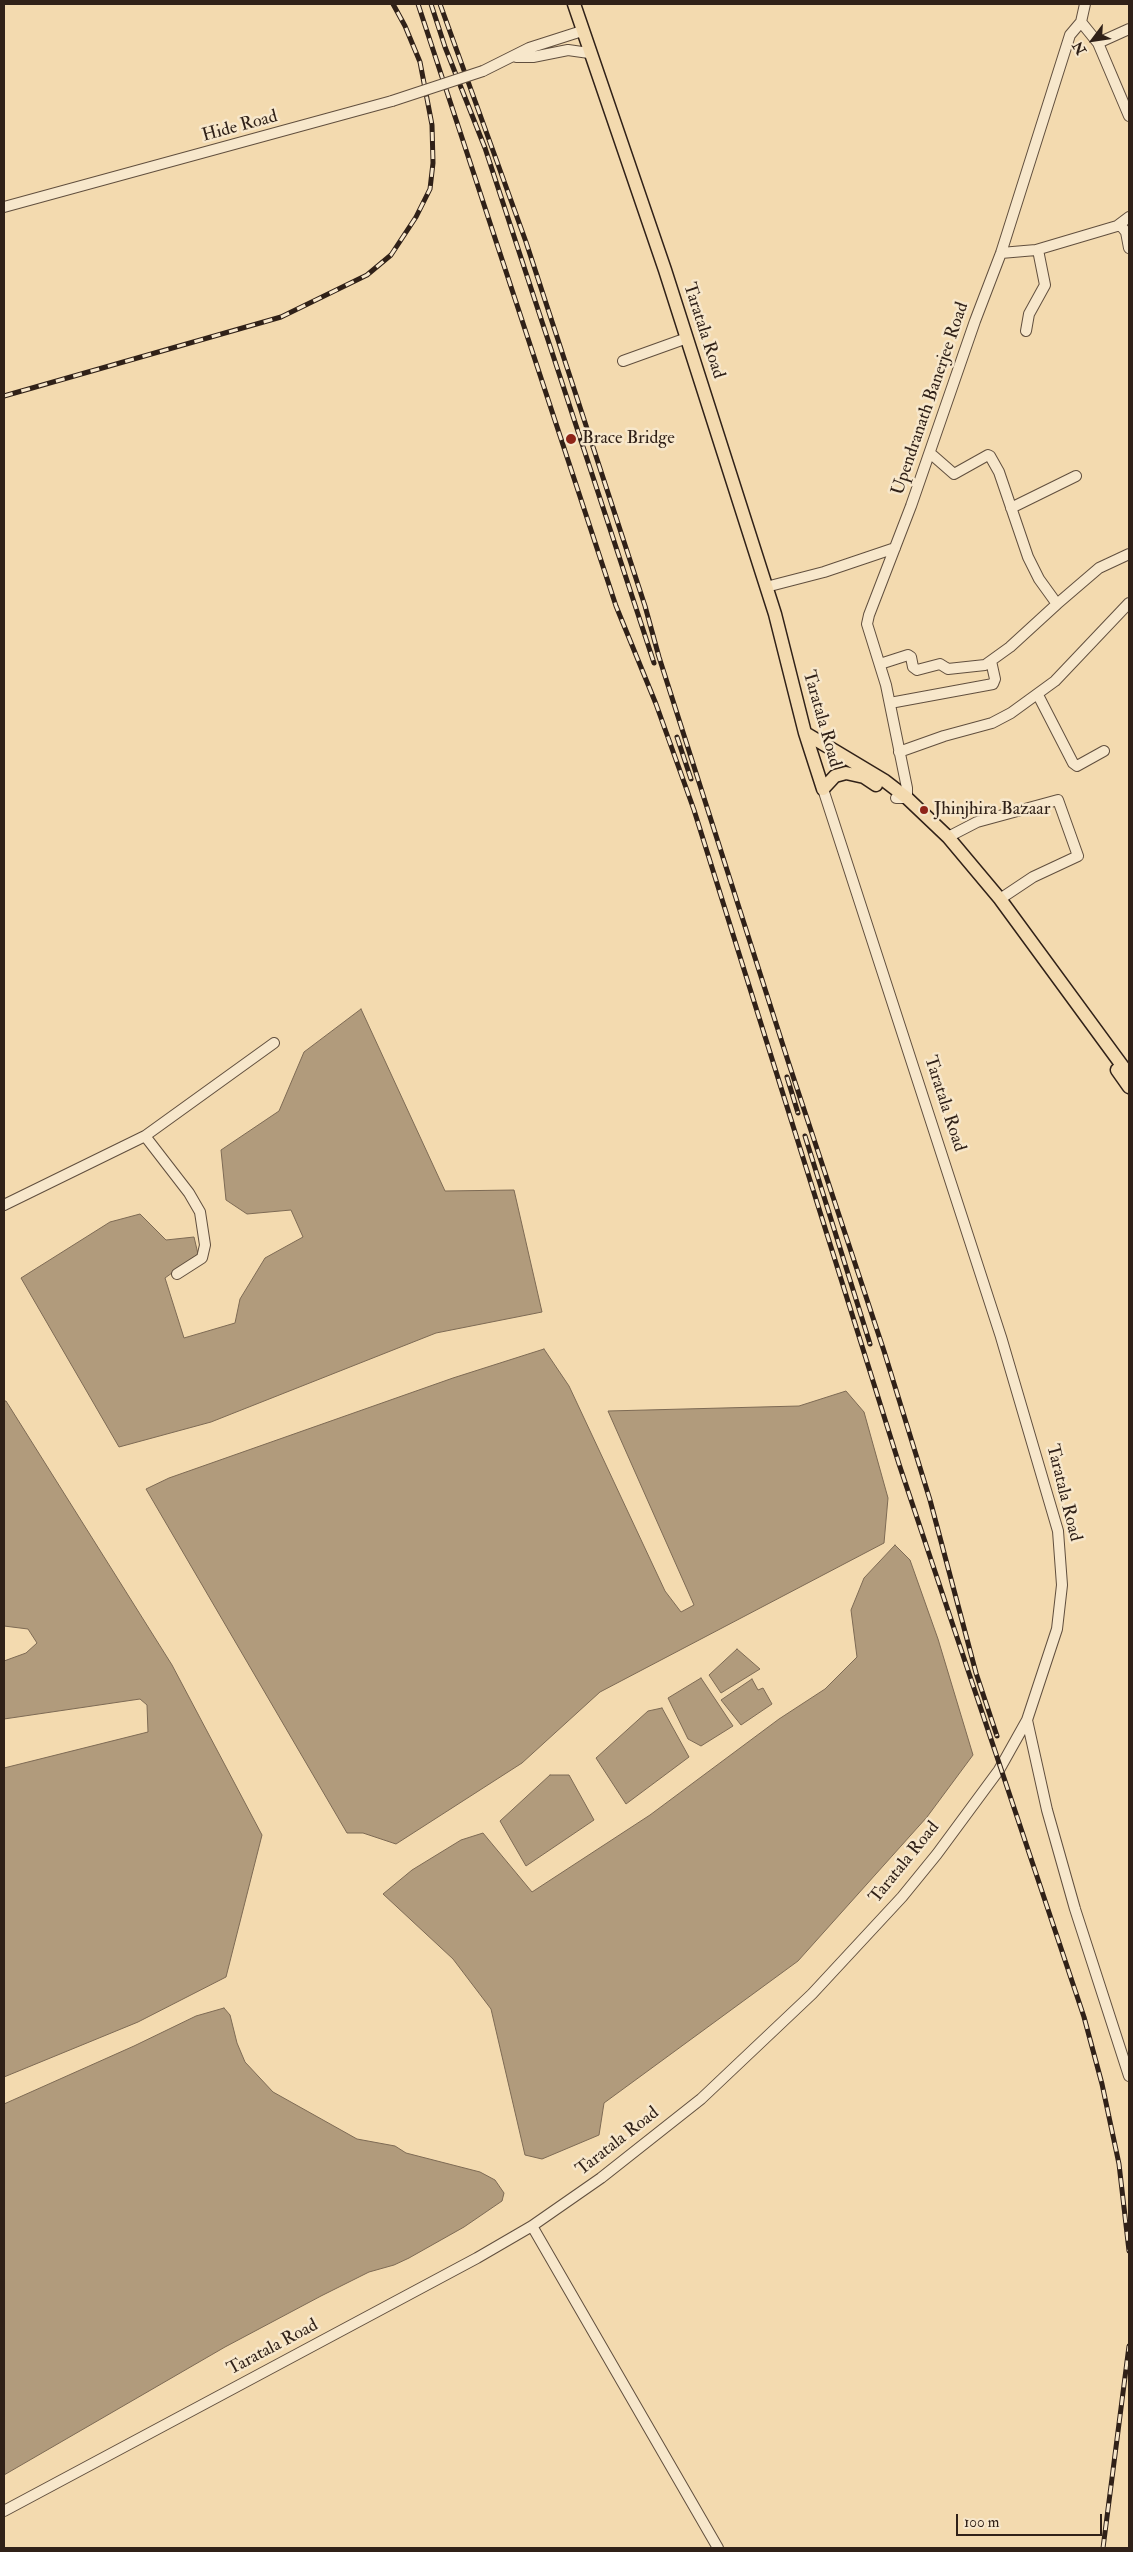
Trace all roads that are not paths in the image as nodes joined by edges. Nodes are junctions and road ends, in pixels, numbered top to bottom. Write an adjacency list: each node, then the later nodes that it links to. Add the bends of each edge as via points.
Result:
1 (574, 4): 5 (main road, Taratala Road)
2 (1085, 4): 3 (street, Upendranath Banerjee Road)
3 (1081, 22): 6 (street); 15 (street, Upendranath Banerjee Road, via 1070,35)
4 (1129, 29): 6 (street)
5 (582, 31): 7 (main road, Taratala Road); 8 (street, via 529,48)
6 (1098, 43): 9 (street)
7 (589, 53): 8 (street, via 568,50); 17 (main road, Taratala Road)
8 (516, 57): 10 (street, Hide Road, bridge, via 392,101)
9 (1129, 116)
10 (4, 207)
11 (1129, 217): 12 (street)
12 (1117, 226): 13 (street, via 1124,228); 14 (street)
13 (1129, 248)
14 (1038, 250): 15 (street); 16 (street, via 1045,285 1029,314)
15 (1001, 253): 19 (street, Upendranath Banerjee Road)
16 (1026, 331)
17 (687, 338): 18 (street); 24 (main road, Taratala Road)
18 (623, 361)
19 (930, 452): 21 (street, via 954,474 989,455 999,472); 22 (street, Upendranath Banerjee Road)
20 (1076, 476): 21 (street)
21 (1011, 508): 26 (street, via 1028,557 1039,579)
22 (895, 548): 24 (street); 28 (street, Upendranath Banerjee Road, via 868,615 870,635)
23 (1129, 554): 26 (street, via 1099,568)
24 (766, 587): 31 (main road, Taratala Road)
25 (1129, 602): 29 (street)
26 (1058, 604): 27 (street)
27 (991, 661): 28 (street, via 981,666 950,669 940,664 917,670 908,654); 30 (street, via 993,684)
28 (880, 664): 30 (street, Upendranath Banerjee Road)
29 (1038, 695): 32 (street, via 999,720); 33 (street, via 1073,763 1078,766)
30 (890, 703): 32 (street, Upendranath Banerjee Road)
31 (805, 733): 34 (main road, Taratala Road); 35 (main road, via 867,769)
32 (899, 752): 35 (street, Upendranath Banerjee Road)
33 (1104, 752)
34 (823, 789): 35 (main road, via 835,776 846,773 864,778); 44 (street, Taratala Road, via 995,1318 1058,1531 1062,1585 1057,1629)
35 (901, 798): 36 (main road); 40 (main road, via 944,843 1002,913)
36 (948, 837): 37 (main road); 37 (street, via 978,822 1058,800 1078,856 1033,877)
37 (1000, 899): 39 (main road)
38 (274, 1043): 41 (street)
39 (1129, 1076)
40 (1129, 1087)
41 (145, 1136): 42 (street); 43 (street, via 200,1212 204,1245 202,1258)
42 (4, 1205)
43 (177, 1274)
44 (1026, 1720): 45 (street, via 1075,1909); 46 (street, Taratala Road, via 999,1770 937,1854 902,1897 812,1994 700,2099 601,2178)
45 (1129, 2076)
46 (532, 2226): 47 (street, Taratala Road); 48 (street)
47 (4, 2511)
48 (718, 2548)

